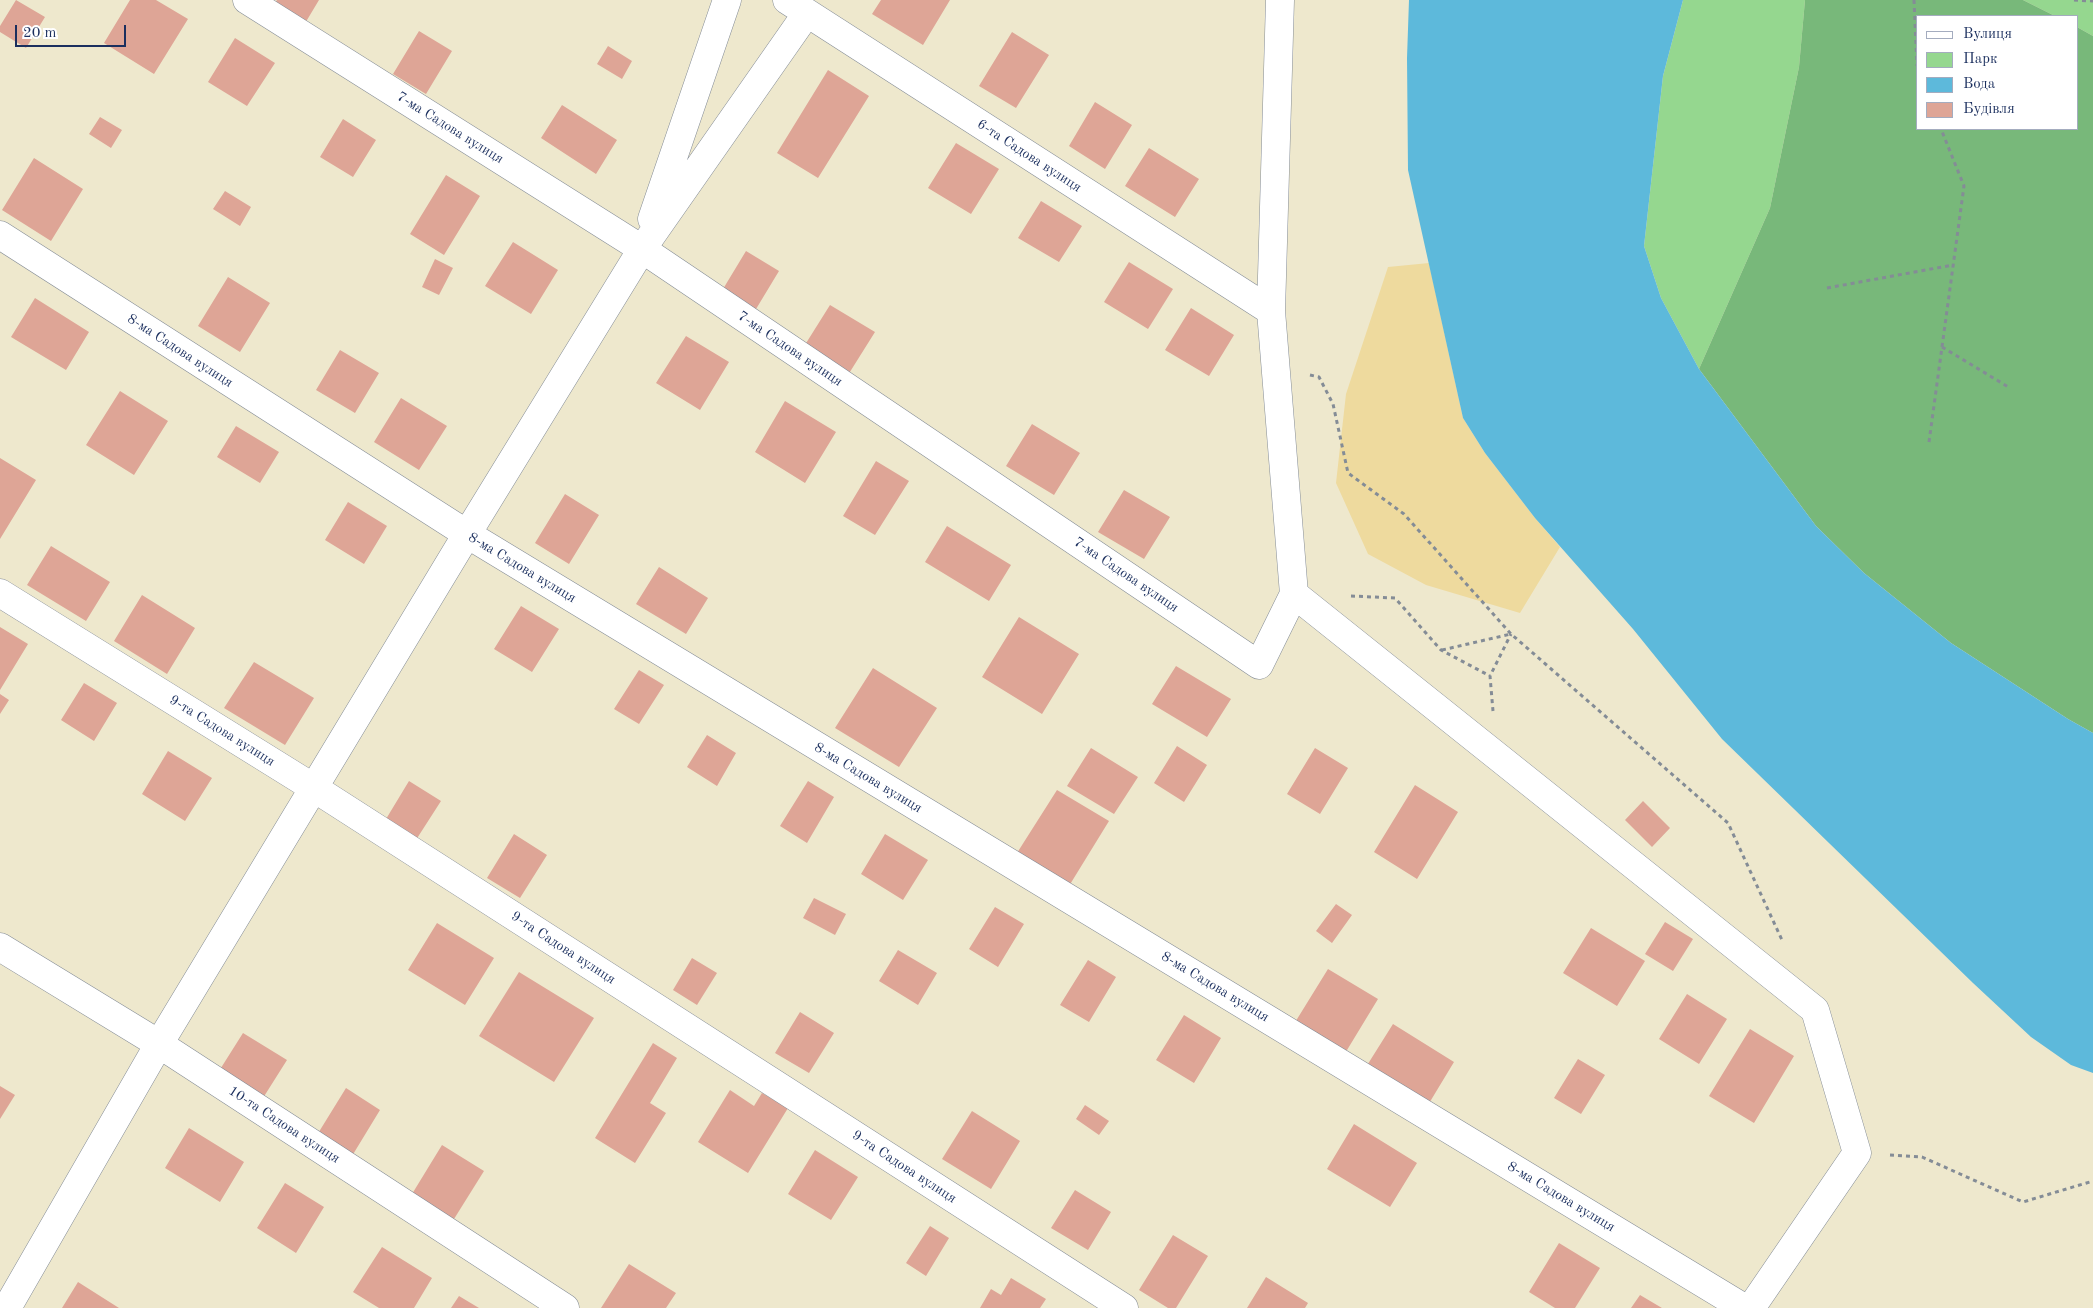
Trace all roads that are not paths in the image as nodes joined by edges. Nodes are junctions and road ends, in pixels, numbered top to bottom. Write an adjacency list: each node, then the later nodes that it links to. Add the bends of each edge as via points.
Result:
1 (247, 0): 6 (street, 7-ма Садова вулиця)
2 (727, 0): 6 (street)
3 (1280, 0): 7 (street)
4 (797, 6): 6 (street); 7 (street, 6-та Садова вулиця)
5 (0, 235): 8 (street, 8-ма Садова вулиця)
6 (642, 249): 8 (street); 10 (street, 7-ма Садова вулиця, via 1259,665)
7 (1271, 311): 10 (street)
8 (467, 534): 11 (street); 17 (street, 8-ма Садова вулиця)
9 (0, 593): 11 (street, 9-та Садова вулиця)
10 (1294, 594): 18 (street, via 1815,1010 1857,1153)
11 (314, 788): 13 (street); 16 (street, 9-та Садова вулиця)
12 (0, 947): 13 (street, 10-та Садова вулиця)
13 (159, 1044): 14 (street); 15 (street, 10-та Садова вулиця)
14 (7, 1308)
15 (564, 1308)
16 (1124, 1308)
17 (1744, 1308)
18 (1751, 1308)

